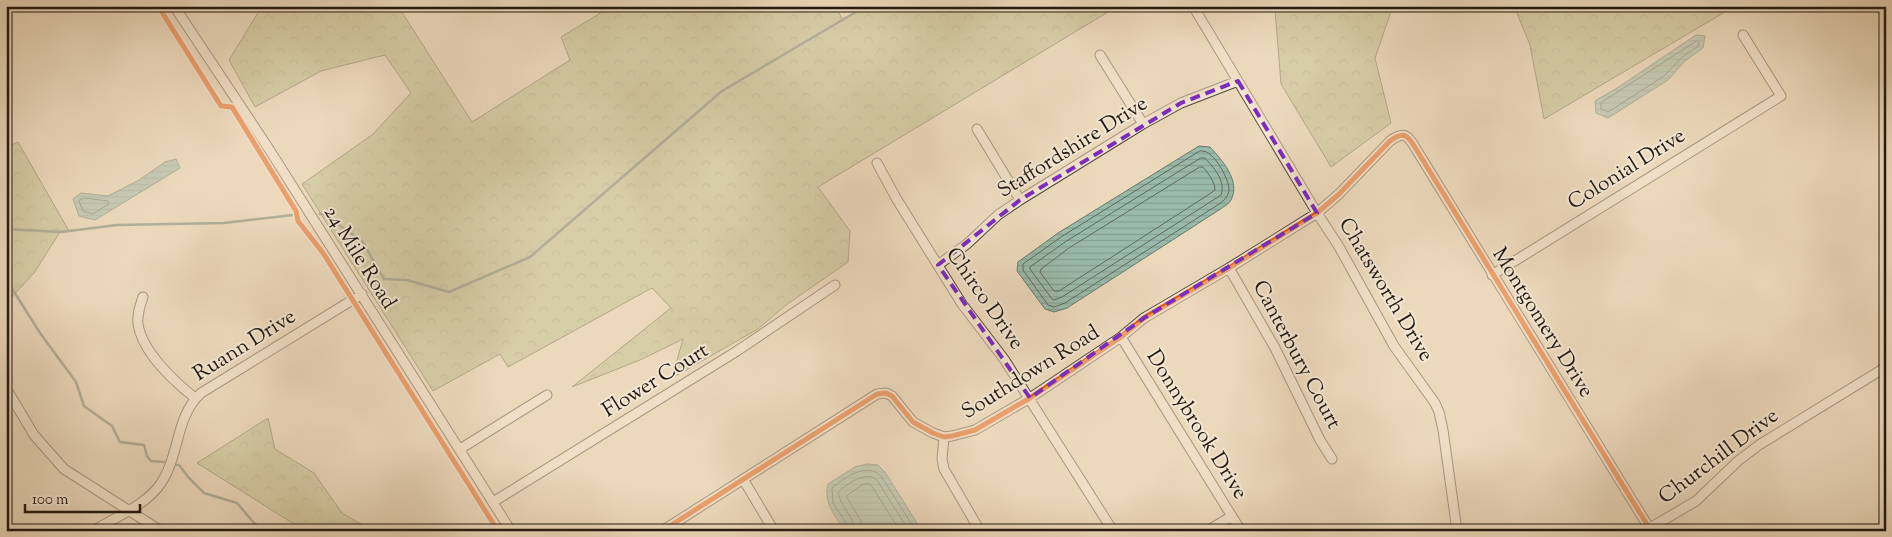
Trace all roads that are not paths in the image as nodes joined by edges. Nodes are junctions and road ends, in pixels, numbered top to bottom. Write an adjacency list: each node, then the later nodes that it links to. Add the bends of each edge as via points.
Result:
1 (174, 6): 16 (street, 24 Mile Road)
2 (1193, 6): 5 (street, Chatsworth Drive)
3 (1743, 35): 14 (street, Colonial Drive, via 1781,96)
4 (1100, 55): 6 (street)
5 (1238, 81): 6 (street, Staffordshire Drive, via 1181,103); 11 (street, Chatsworth Drive)
6 (1143, 124): 10 (street, Staffordshire Drive)
7 (977, 129): 10 (street)
8 (1404, 134): 11 (street, Southdown Road, via 1390,141); 14 (street, Montgomery Drive)
9 (877, 163): 12 (street, Chirco Drive)
10 (1020, 200): 12 (street, Staffordshire Drive)
11 (1317, 213): 13 (street, Southdown Road); 41 (street, Chatsworth Drive, via 1394,346 1439,412)
12 (938, 265): 23 (street, Chirco Drive)
13 (1229, 268): 18 (street, Southdown Road, via 1144,318); 26 (street, Canterbury Court, via 1275,348)
14 (1492, 275): 31 (street, Montgomery Drive)
15 (835, 285): 28 (street, Flower Court, via 737,351)
16 (362, 294): 22 (street, Ruann Drive); 25 (street, 24 Mile Road)
17 (143, 297): 22 (street, via 138,325 147,345 161,367)
18 (1121, 337): 23 (street, Southdown Road); 30 (street, Donnybrook Drive)
19 (1886, 367): 31 (street, Churchill Drive, via 1759,445 1696,501)
20 (6, 388): 29 (street, via 34,435 53,459)
21 (547, 395): 25 (street)
22 (195, 398): 29 (street, Ruann Drive, via 180,429 162,482 152,494)
23 (1030, 398): 24 (street, Southdown Road, via 975,430); 38 (street, Chirco Drive)
24 (944, 437): 27 (street, Southdown Road, via 917,425 897,400 882,393 864,401); 37 (street, via 944,469)
25 (460, 449): 28 (street, 24 Mile Road)
26 (1332, 459)
27 (742, 479): 35 (street, Southdown Road); 36 (street)
28 (493, 502): 34 (street, 24 Mile Road)
29 (128, 510): 32 (street, Ruann Drive); 33 (street)
30 (1232, 516): 39 (street); 40 (street, Donnybrook Drive)
31 (1650, 530)
32 (93, 531)
33 (161, 531)
34 (511, 531)
35 (662, 531)
36 (774, 531)
37 (980, 531)
38 (1113, 531)
39 (1207, 531)
40 (1241, 531)
41 (1457, 531)

